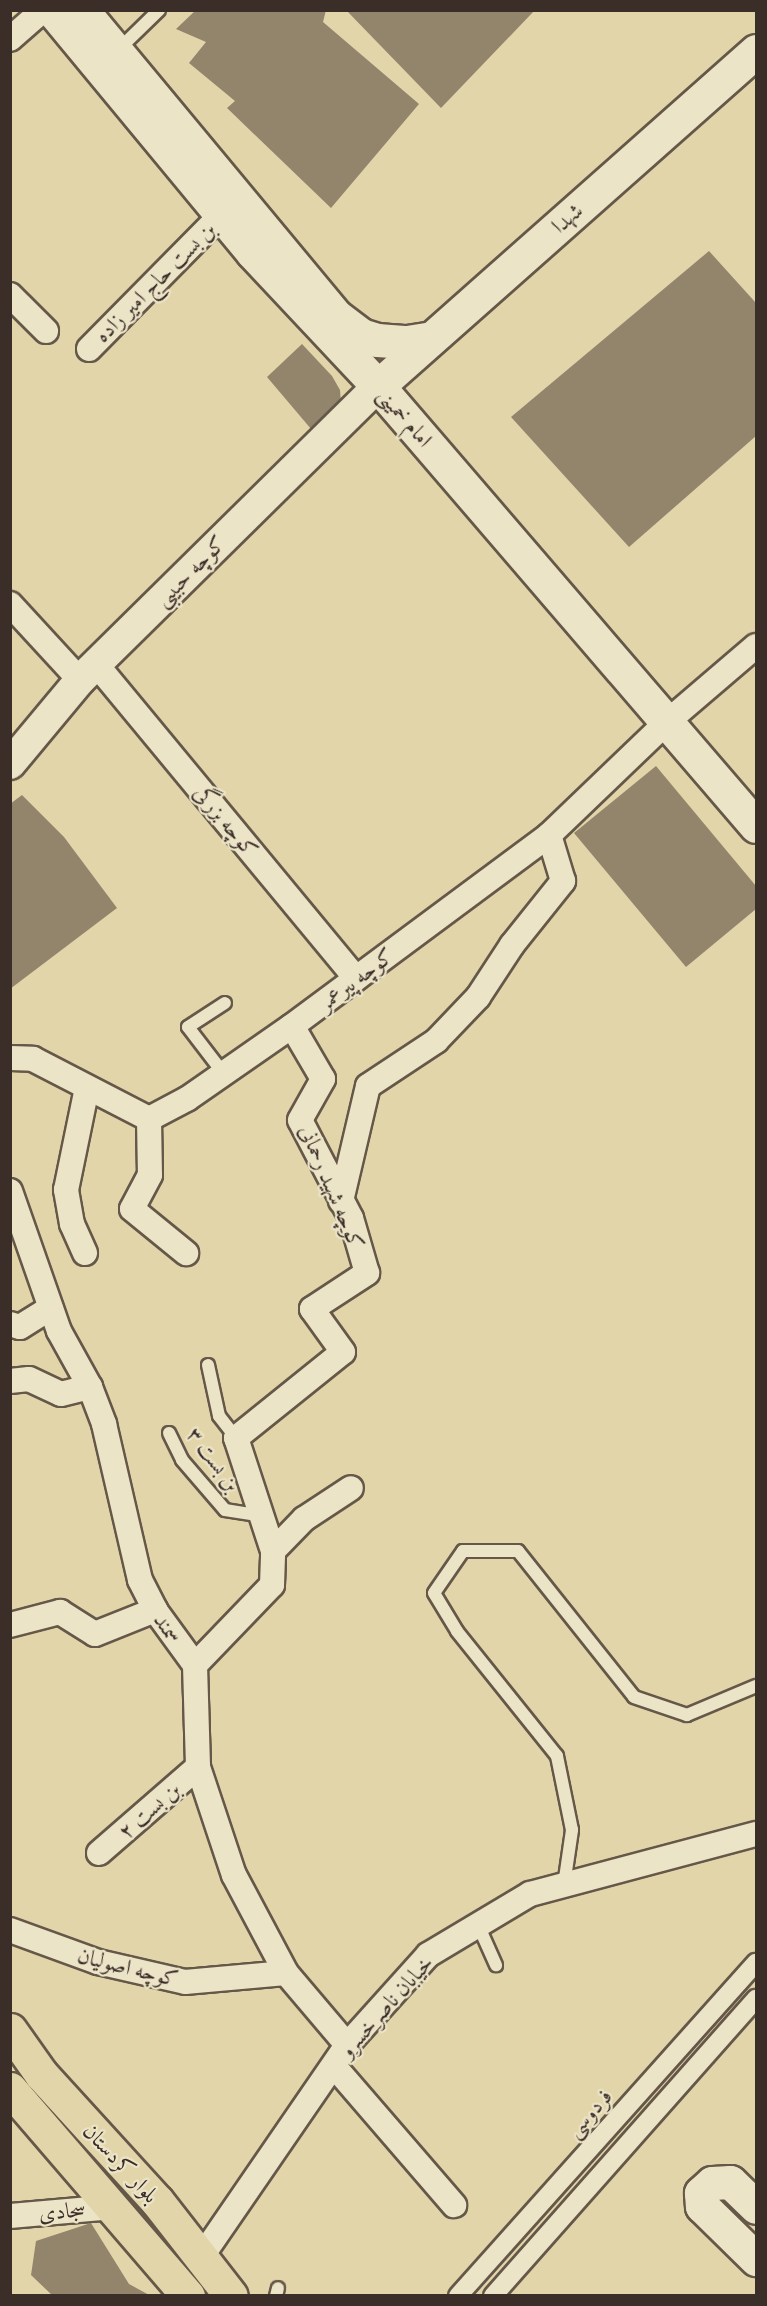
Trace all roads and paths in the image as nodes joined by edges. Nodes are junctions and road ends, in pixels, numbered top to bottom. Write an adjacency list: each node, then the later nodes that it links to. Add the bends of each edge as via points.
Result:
1 (43, 10): 5 (street)
2 (52, 10): 8 (main road, امام خمینی)
3 (82, 10): 7 (main road)
4 (159, 10): 7 (lane)
5 (10, 39)
6 (756, 51): 11 (main road, شهدا)
7 (116, 52): 11 (main road, via 336,316 377,340 407,342)
8 (221, 215): 12 (street, بن بست حاج امیر زاده); 13 (main road, امام خمینی)
9 (10, 295): 10 (street)
10 (46, 331)
11 (432, 338): 13 (main road, شهدا)
12 (89, 349)
13 (378, 386): 16 (street, کوچه حبیبی); 17 (main road, امام خمینی)
14 (14, 614): 16 (street, کوچه بزرگی)
15 (756, 646): 17 (street, کوچه پیرعمر)
16 (88, 672): 18 (street, کوچه حبیبی); 21 (street, کوچه بزرگی)
17 (667, 722): 19 (main road, امام خمینی); 20 (street, کوچه پیرعمر)
18 (10, 764)
19 (748, 811)
20 (549, 835): 21 (street, کوچه پیرعمر); 29 (street, via 563,880 512,945 478,998 436,1041 368,1086)
21 (356, 978): 23 (street, کوچه پیرعمر)
22 (225, 1003): 25 (lane, via 188,1027)
23 (292, 1026): 25 (street, کوچه پیرعمر); 29 (street, کوچه شهید رحمانی, via 323,1079 300,1120)
24 (10, 1058): 26 (street, via 33,1059)
25 (224, 1074): 27 (street, کوچه پیرعمر)
26 (87, 1088): 27 (street); 31 (street, via 66,1190 72,1224)
27 (149, 1119): 30 (street, via 150,1175 132,1209)
28 (10, 1191): 32 (street, سمند)
29 (341, 1200): 38 (street, کوچه شهید رحمانی, via 367,1273 312,1309 343,1352)
30 (186, 1253)
31 (85, 1254)
32 (51, 1308): 33 (street, via 20,1327); 36 (street, سمند, via 59,1331)
33 (10, 1324)
34 (208, 1365): 38 (lane, via 219,1416)
35 (10, 1382): 36 (street, via 29,1379 61,1394)
36 (90, 1387): 42 (street, سمند, via 104,1424 140,1580)
37 (169, 1433): 40 (lane, بن بست ۳, via 182,1460 225,1510)
38 (236, 1438): 40 (street)
39 (351, 1488): 41 (street, via 304,1519)
40 (261, 1516): 41 (street)
41 (273, 1551): 44 (street, via 272,1585)
42 (155, 1610): 43 (street, via 95,1634 60,1612); 44 (street, سمند)
43 (10, 1624)
44 (195, 1665): 46 (street, سمند)
45 (756, 1686): 49 (lane, via 687,1715 634,1697 518,1551 463,1551 434,1593 457,1631 557,1756 572,1830)
46 (198, 1767): 48 (street, بن بست ۲); 54 (street, سمند, via 234,1875)
47 (756, 1834): 49 (street, خیابان ناصرخسرو)
48 (99, 1853)
49 (564, 1884): 50 (street, خیابان ناصرخسرو, via 530,1894)
50 (479, 1927): 53 (lane); 57 (street, خیابان ناصرخسرو, via 428,1955)
51 (10, 1930): 54 (street, کوچه اصولیان, via 98,1962 185,1982)
52 (756, 1963): 68 (street, فردوسی)
53 (496, 1965)
54 (286, 1973): 57 (street, سمند)
55 (756, 1999): 69 (street)
56 (10, 2030): 64 (main road, بلوار کردستان, via 41,2074)
57 (347, 2045): 58 (street, خیابان ناصرخسرو)
58 (334, 2066): 60 (street); 64 (street, خیابان ناصرخسرو)
59 (10, 2089): 61 (main road, بلوار کردستان)
60 (454, 2205)
61 (113, 2207): 63 (street, سجادی); 66 (main road, بلوار کردستان)
62 (756, 2207): 65 (main road, via 730,2182 705,2187 702,2206)
63 (10, 2216)
64 (202, 2256): 67 (main road, بلوار کردستان)
65 (756, 2259)
66 (188, 2295)
67 (231, 2295)
68 (458, 2295)
69 (492, 2295)

